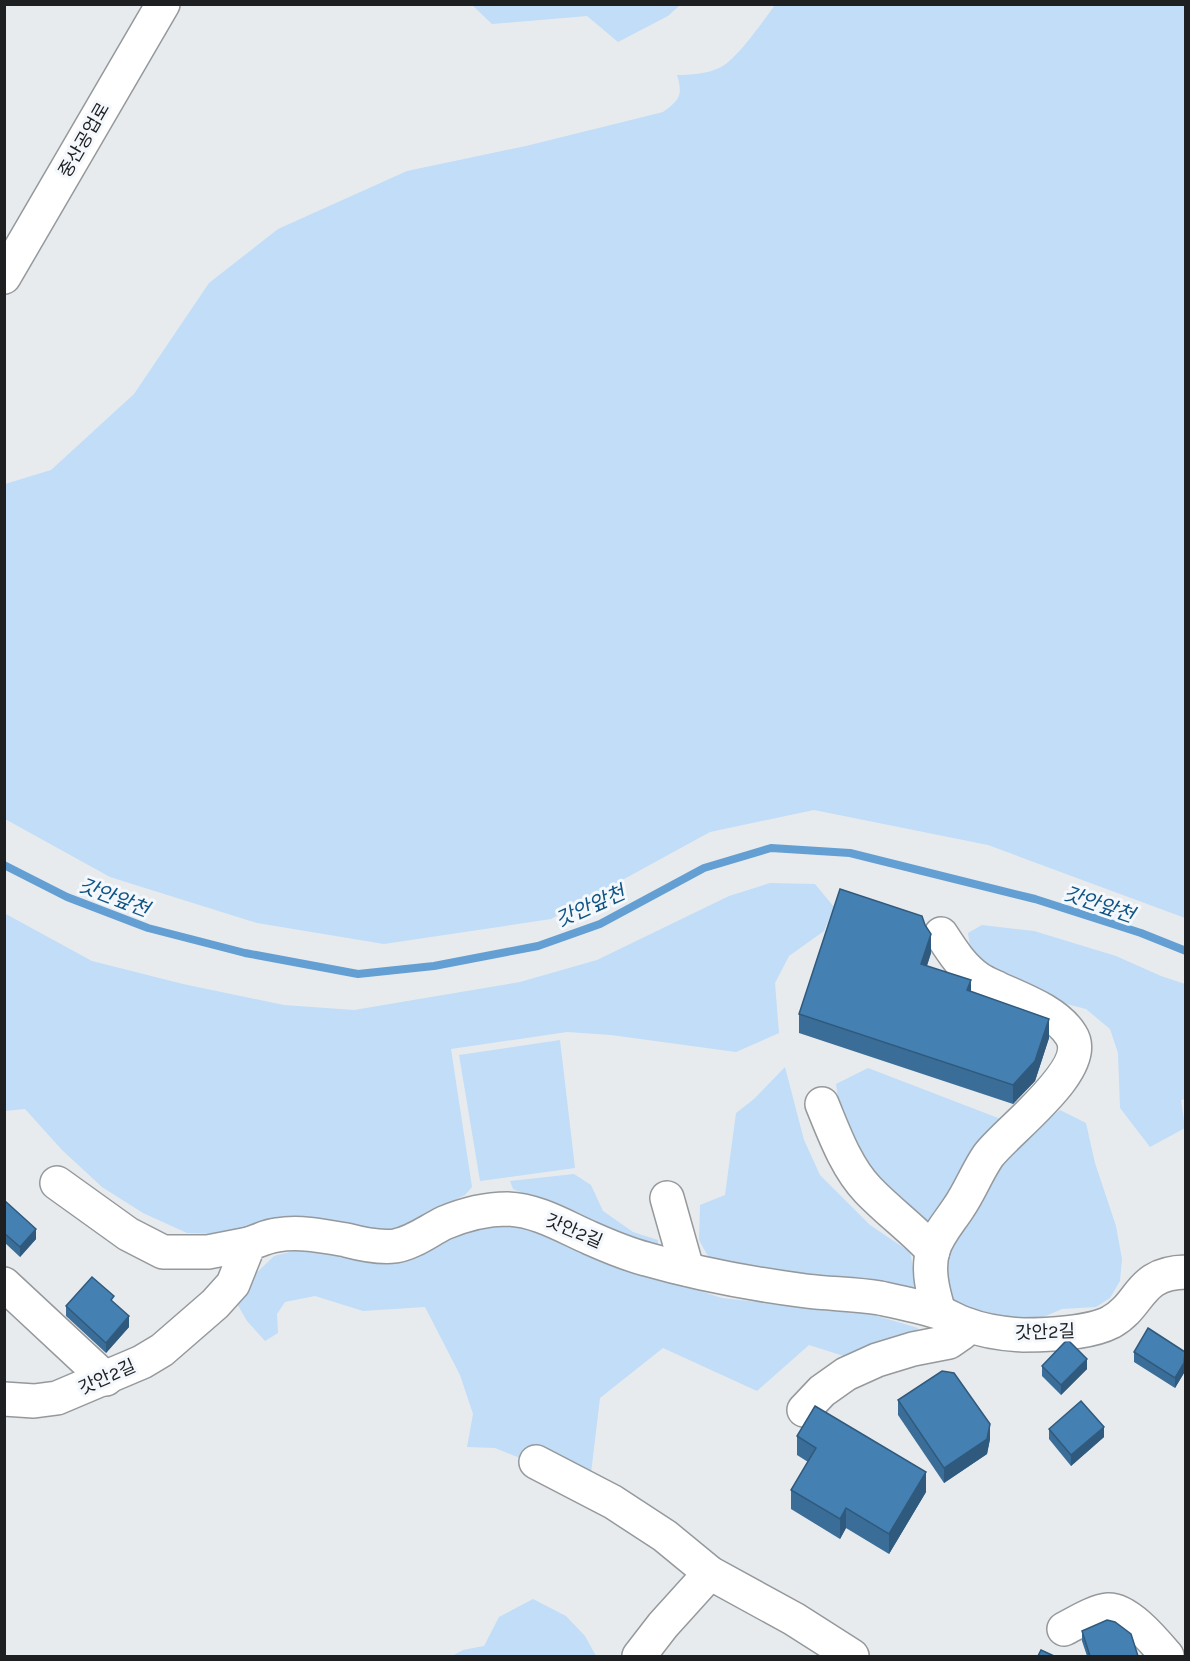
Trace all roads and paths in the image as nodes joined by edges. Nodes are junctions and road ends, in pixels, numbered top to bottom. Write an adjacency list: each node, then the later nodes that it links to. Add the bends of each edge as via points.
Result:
1 (164, 4): 2 (street, 중산공업로)
2 (4, 277)
3 (941, 934): 8 (street, via 956,958 980,980 1059,1020 1072,1036 1076,1052 1044,1101 989,1156)
4 (822, 1104): 8 (street, via 849,1164 867,1188)
5 (57, 1183): 7 (street, via 128,1234 163,1252 208,1252)
6 (667, 1198): 9 (street)
7 (249, 1244): 9 (street, 갓안2길, via 294,1233 395,1246 445,1223 506,1209 528,1212 643,1258); 13 (street, 갓안2길, via 232,1284 215,1304 162,1350)
8 (933, 1251): 12 (street, via 932,1286)
9 (687, 1269): 12 (street, 갓안2길, via 805,1291 879,1298)
10 (1185, 1272): 12 (street, 갓안2길, via 1157,1277 1121,1316 1090,1330 1022,1335 991,1331)
11 (4, 1284): 13 (street)
12 (953, 1319): 15 (street, via 962,1334 949,1342 877,1360 846,1374)
13 (106, 1379): 14 (street, 갓안2길, via 57,1398)
14 (4, 1399)
15 (804, 1410)
16 (536, 1462): 17 (street, via 613,1502 665,1536)
17 (710, 1574): 19 (street); 20 (street, via 794,1619)
18 (1065, 1629): 21 (street, via 1108,1610 1121,1612)
19 (639, 1656)
20 (852, 1656)
21 (1167, 1656)

